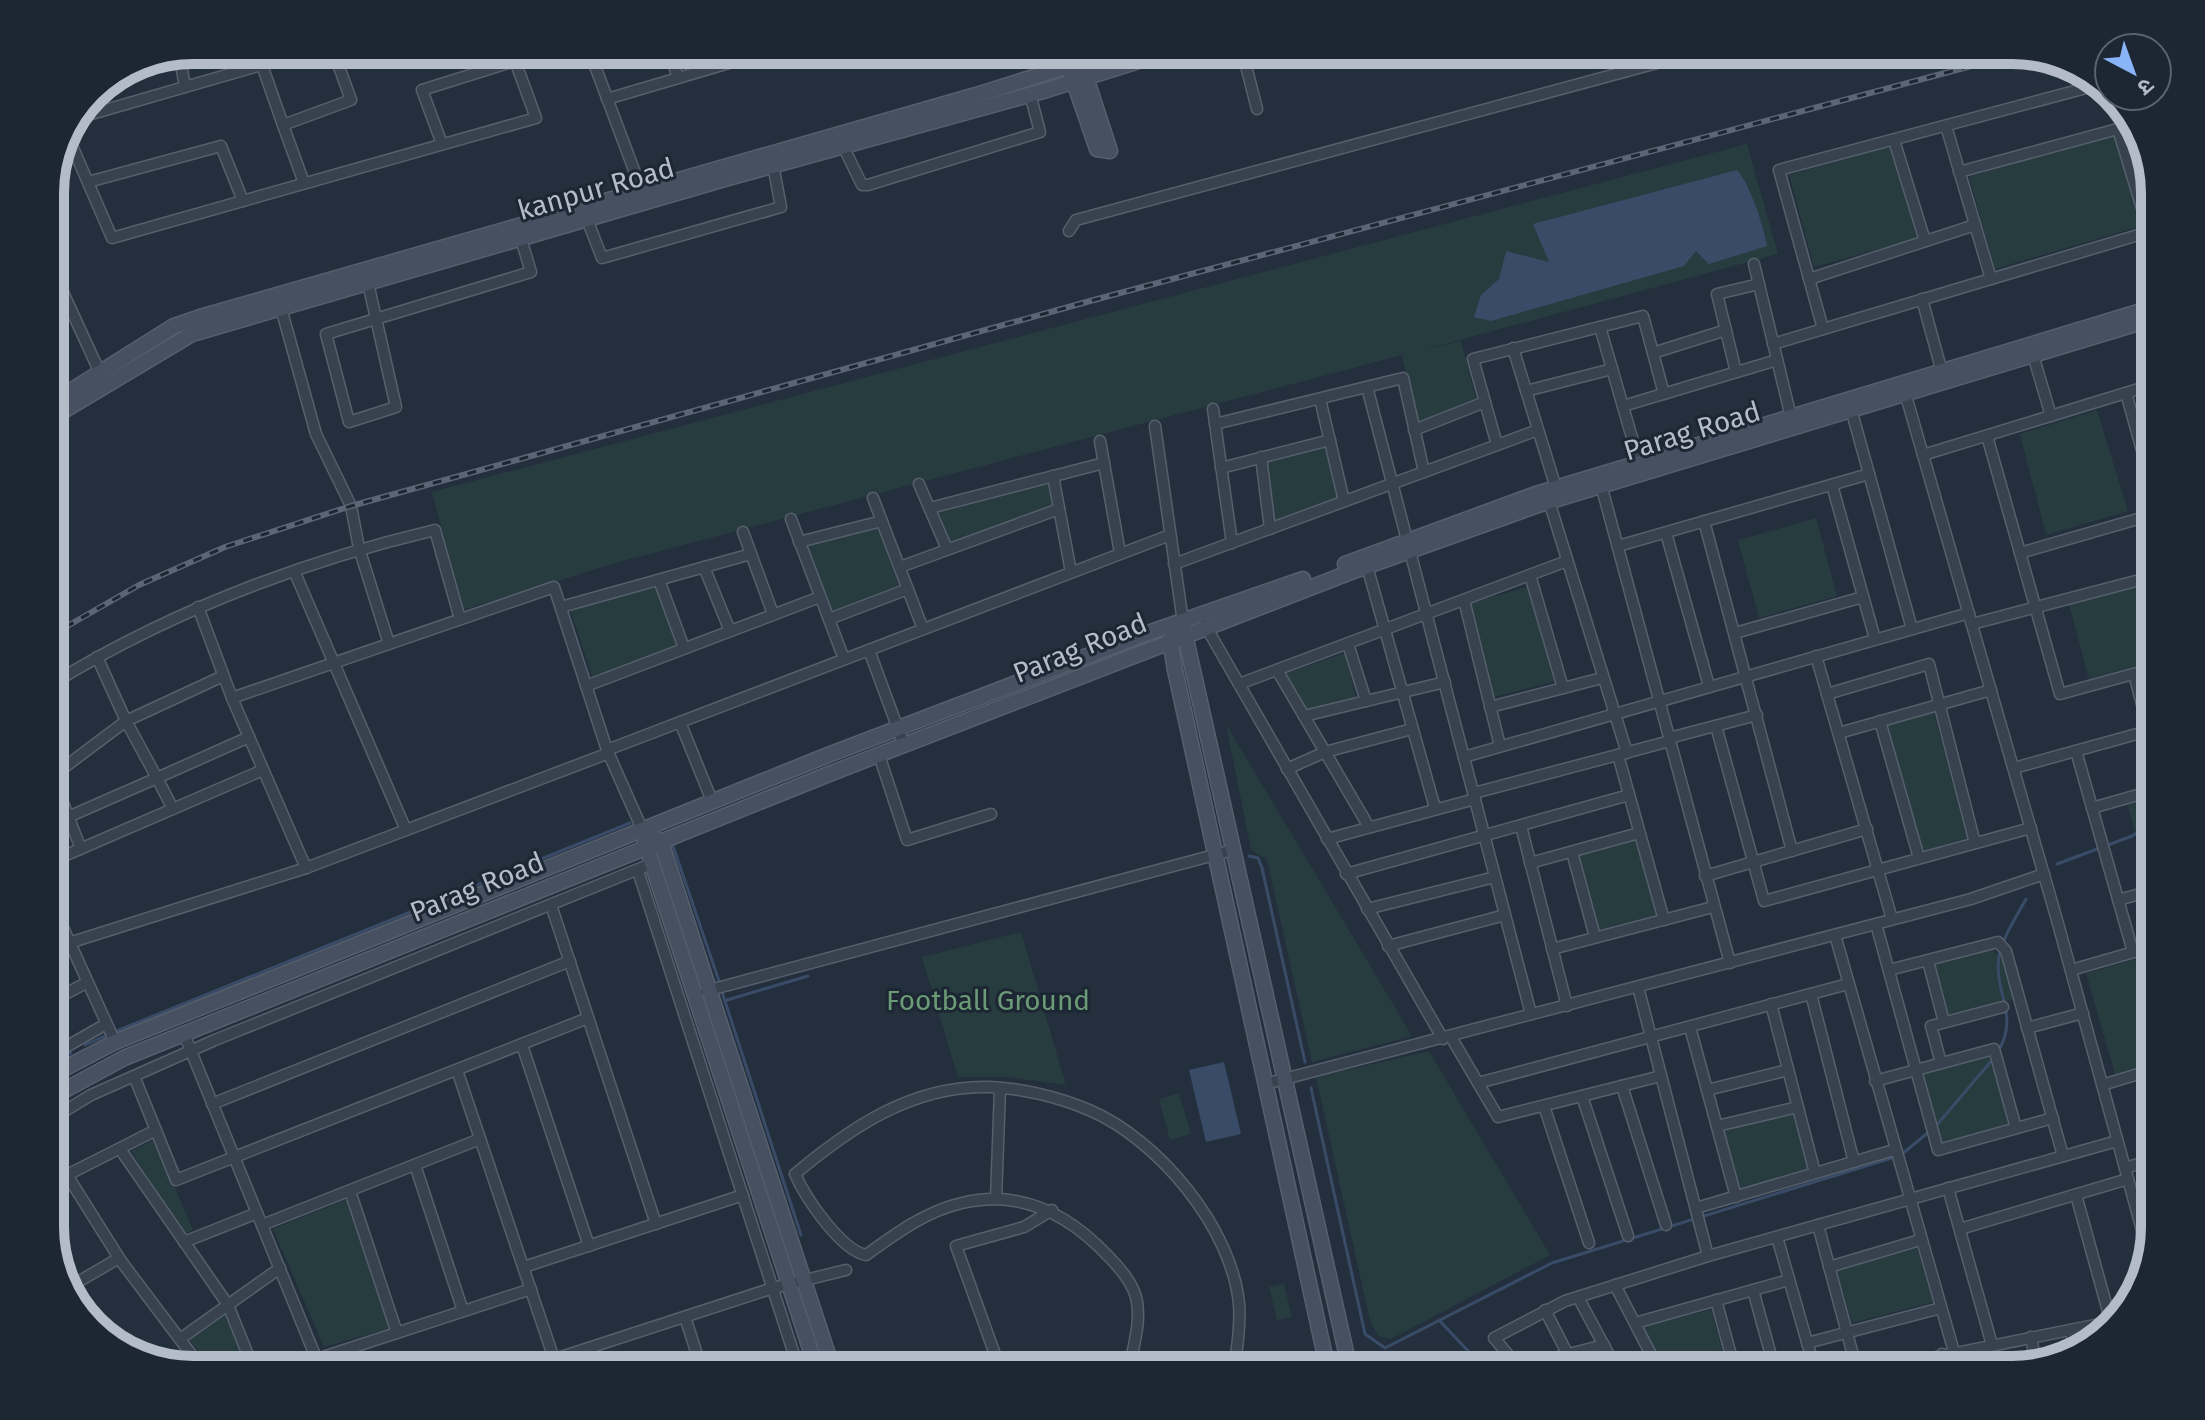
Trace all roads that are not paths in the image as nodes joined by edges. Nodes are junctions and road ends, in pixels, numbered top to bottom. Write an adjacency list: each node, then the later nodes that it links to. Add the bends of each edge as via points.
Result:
1 (265, 64): 14 (street)
2 (338, 64): 25 (street, via 351,100)
3 (505, 64): 30 (street, via 422,90)
4 (516, 64): 30 (street, via 536,118)
5 (594, 64): 20 (street)
6 (673, 64): 15 (street)
7 (724, 64): 15 (street)
8 (1062, 64): 37 (street)
9 (1076, 64): 16 (street)
10 (1130, 64): 16 (street, kanpur Road)
11 (1246, 64): 22 (street)
12 (1653, 64): 42 (street, via 1076,220)
13 (181, 65): 17 (street)
14 (262, 65): 17 (street); 25 (street)
15 (678, 77): 20 (street)
16 (1080, 80): 19 (street, kanpur Road)
17 (185, 87): 23 (street)
18 (2087, 88): 26 (street)
19 (1030, 94): 31 (street, kanpur Road); 31 (street, via 1040,132 868,185 862,185)
20 (607, 99): 37 (street)
21 (100, 104): 23 (street)
22 (1257, 109)
23 (102, 111): 24 (street)
24 (92, 114)
25 (283, 125): 36 (street)
26 (1946, 126): 29 (street); 34 (street)
27 (2123, 128): 28 (street)
28 (2118, 129): 34 (street); 38 (street)
29 (1894, 140): 45 (street); 48 (street, via 1779,170)
30 (442, 144): 36 (street)
31 (843, 146): 33 (street, kanpur Road)
32 (73, 147): 35 (street)
33 (773, 165): 37 (street, kanpur Road); 40 (street, via 781,207 602,258)
34 (1959, 172): 41 (street)
35 (88, 182): 39 (street, via 221,146); 39 (street, via 112,238)
36 (304, 183): 39 (street)
37 (643, 196): 40 (street, kanpur Road); 47 (street)
38 (2141, 197)
39 (243, 201)
40 (587, 219): 44 (street, kanpur Road)
41 (1975, 225): 45 (street); 49 (street)
42 (1069, 231)
43 (2141, 233): 49 (street)
44 (521, 239): 47 (street, kanpur Road); 56 (street, via 531,272)
45 (1925, 241): 48 (street)
46 (1754, 264): 51 (street)
47 (387, 270): 50 (street, kanpur Road); 69 (street, via 174,326)
48 (1809, 279): 59 (street)
49 (1991, 279): 53 (street)
50 (368, 283): 54 (street, kanpur Road); 56 (street)
51 (1759, 284): 60 (street, via 1717,294); 61 (street)
52 (64, 293): 69 (street)
53 (1922, 299): 59 (street); 68 (street)
54 (281, 308): 69 (street, kanpur Road, via 192,334); 123 (street, via 316,434 351,506)
55 (2141, 311): 68 (street, Parag Road)
56 (375, 321): 56 (street, via 396,407 349,422 326,334)
57 (2141, 322): 64 (street, Parag Road)
58 (1600, 327): 62 (street); 63 (street, via 1643,316); 66 (street)
59 (1823, 329): 61 (street)
60 (1726, 330): 63 (street); 67 (street)
61 (1773, 344): 65 (street)
62 (1513, 348): 73 (street); 78 (street, via 1473,359)
63 (1653, 353): 75 (street)
64 (2033, 355): 71 (street, Parag Road); 83 (street)
65 (1777, 360): 67 (street); 84 (street)
66 (1612, 369): 73 (street); 79 (street)
67 (1736, 372): 75 (street)
68 (1942, 372): 71 (street, Parag Road)
69 (103, 378): 76 (street); 80 (street, kanpur Road)
70 (1367, 387): 77 (street); 87 (street, via 1403,378); 104 (street)
71 (1904, 388): 82 (street, Parag Road); 84 (street, Parag Road); 94 (street)
72 (2141, 388): 74 (street)
73 (1526, 391): 88 (street)
74 (2126, 393): 83 (street); 93 (street)
75 (1664, 394): 79 (street)
76 (64, 397)
77 (1320, 399): 85 (street); 90 (street)
78 (1485, 402): 87 (street); 92 (street)
79 (1623, 406): 96 (street)
80 (64, 408)
81 (1213, 409): 85 (street)
82 (1851, 409): 100 (street); 102 (street, Parag Road)
83 (2051, 416): 89 (street)
84 (1791, 417): 96 (street, Parag Road)
85 (1215, 424): 98 (street)
86 (1155, 426): 118 (street)
87 (1414, 430): 99 (street)
88 (1538, 430): 92 (street); 106 (street)
89 (1987, 436): 94 (street); 126 (street)
90 (1330, 440): 95 (street); 108 (street)
91 (1100, 441): 97 (street)
92 (1497, 445): 99 (street)
93 (2141, 447)
94 (1923, 455): 145 (street)
95 (1261, 457): 98 (street); 115 (street)
96 (1639, 462): 102 (street, Parag Road)
97 (1104, 463): 101 (street); 125 (street)
98 (1221, 468): 120 (street)
99 (1424, 472): 104 (street)
100 (1869, 474): 105 (street); 154 (street)
101 (1053, 476): 109 (street); 110 (street)
102 (1600, 480): 106 (street, Parag Road); 122 (street)
103 (919, 484): 109 (street)
104 (1391, 484): 108 (street); 121 (street)
105 (1832, 485): 114 (street); 140 (street)
106 (1552, 495): 121 (street, Parag Road); 128 (street)
107 (873, 498): 113 (street)
108 (1344, 501): 115 (street)
109 (930, 508): 124 (street)
110 (1059, 509): 124 (street); 133 (street)
111 (2141, 518): 126 (street)
112 (791, 519): 119 (street)
113 (882, 521): 119 (street); 132 (street)
114 (1704, 521): 117 (street); 157 (street)
115 (1270, 529): 120 (street)
116 (743, 532): 127 (street)
117 (1666, 533): 122 (street); 178 (street)
118 (1170, 535): 125 (street); 129 (street)
119 (799, 542): 139 (street)
120 (1232, 543): 129 (street)
121 (1408, 546): 130 (street, Parag Road); 147 (street); 150 (street, Parag Road)
122 (1618, 546): 185 (street)
123 (359, 548): 134 (street); 148 (street, via 435,530); 160 (street)
124 (947, 549): 132 (street)
125 (1120, 553): 133 (street)
126 (2020, 553): 144 (street)
127 (751, 554): 131 (street); 146 (street)
128 (1567, 561): 135 (street); 174 (street)
129 (1174, 564): 152 (street)
130 (1367, 566): 150 (street, Parag Road); 156 (street)
131 (704, 567): 136 (street); 155 (street)
132 (900, 567): 138 (street)
133 (1071, 572): 153 (street)
134 (295, 573): 142 (street); 167 (street)
135 (1530, 575): 141 (street); 179 (street)
136 (659, 580): 143 (street); 162 (street)
137 (2141, 580): 144 (street)
138 (908, 589): 149 (street); 153 (street)
139 (820, 597): 146 (street); 149 (street)
140 (1863, 597): 157 (street); 158 (street)
141 (1464, 600): 147 (street); 188 (street)
142 (198, 607): 165 (street); 172 (street)
143 (561, 607): 148 (street, via 554,587); 177 (street)
144 (2036, 608): 151 (street); 170 (street, via 2060,694)
145 (1969, 613): 151 (street); 154 (street)
146 (773, 614): 155 (street)
147 (1428, 615): 156 (street); 175 (street)
148 (460, 619): 160 (street)
149 (829, 619): 166 (street)
150 (1203, 621): 152 (street, Parag Road); 176 (street)
151 (1972, 624): 180 (street)
152 (1184, 628): 159 (street); 196 (street, Parag Road); 238 (street)
153 (923, 629): 163 (street)
154 (1912, 629): 158 (street)
155 (730, 631): 162 (street)
156 (1384, 631): 161 (street); 181 (street)
157 (1735, 633): 171 (street)
158 (1875, 639): 164 (street)
159 (1170, 640): 202 (street, Parag Road); 241 (street)
160 (389, 644): 167 (street)
161 (1348, 644): 168 (street); 186 (street)
162 (684, 648): 177 (street)
163 (869, 650): 166 (street); 196 (street)
164 (1816, 656): 171 (street); 182 (street)
165 (97, 657): 173 (street); 192 (street)
166 (844, 659): 194 (street)
167 (333, 663): 184 (street); 230 (street)
168 (1277, 670): 176 (street); 191 (street)
169 (2141, 672): 170 (street)
170 (2134, 674): 183 (street)
171 (1747, 675): 178 (street); 190 (street)
172 (223, 676): 184 (street); 192 (street)
173 (64, 677)
174 (1602, 678): 179 (street); 189 (street)
175 (1445, 682): 181 (street); 209 (street)
176 (1239, 684): 212 (street)
177 (586, 686): 204 (street)
178 (1709, 686): 185 (street)
179 (1563, 688): 188 (street)
180 (1991, 690): 187 (street); 211 (street)
181 (1402, 693): 186 (street); 197 (street)
182 (1827, 694): 187 (street, via 1929,664); 198 (street)
183 (2141, 696)
184 (232, 698): 200 (street)
185 (1659, 700): 189 (street); 201 (street)
186 (1366, 701): 191 (street)
187 (1940, 704): 193 (street); 235 (street)
188 (1490, 707): 203 (street)
189 (1613, 714): 203 (street); 207 (street)
190 (1757, 715): 195 (street); 239 (street)
191 (1304, 716): 206 (street)
192 (126, 721): 210 (street); 214 (street)
193 (1880, 721): 198 (street); 243 (street)
194 (680, 722): 204 (street); 218 (street)
195 (1716, 726): 201 (street); 244 (street)
196 (898, 728): 202 (street); 218 (street, Parag Road)
197 (1412, 729): 206 (street); 220 (street)
198 (1839, 733): 229 (street)
199 (2141, 733): 205 (street)
200 (249, 737): 213 (street); 214 (street)
201 (1669, 740): 207 (street); 251 (street)
202 (904, 745): 208 (street, Parag Road)
203 (1500, 746): 209 (street)
204 (608, 751): 228 (street); 230 (street)
205 (2076, 751): 211 (street); 221 (street)
206 (1325, 752): 212 (street); 226 (street)
207 (1622, 754): 216 (street); 217 (street)
208 (879, 755): 223 (street, via 907,840); 234 (street, Parag Road)
209 (1464, 757): 217 (street)
210 (64, 766)
211 (2014, 768): 227 (street)
212 (1287, 769): 233 (street)
213 (263, 770): 222 (street); 246 (street)
214 (157, 778): 222 (street); 224 (street)
215 (2141, 794): 221 (street)
216 (1629, 795): 225 (street); 231 (street)
217 (1475, 796): 220 (street); 232 (street)
218 (712, 801): 228 (street, Parag Road)
219 (64, 807): 224 (street)
220 (1435, 808): 226 (street)
221 (2092, 808): 254 (street)
222 (173, 809): 237 (street)
223 (991, 814)
224 (68, 817): 237 (street)
225 (1521, 826): 232 (street); 245 (street)
226 (1369, 827): 233 (street)
227 (2031, 828): 235 (street); 250 (street)
228 (642, 829): 234 (street); 236 (street); 296 (street, Parag Road)
229 (1867, 829): 239 (street); 248 (street)
230 (406, 830): 246 (street)
231 (1639, 833): 240 (street); 260 (street)
232 (1484, 835): 249 (street); 252 (street)
233 (1327, 839): 249 (street)
234 (661, 842): 236 (street, Parag Road); 279 (street)
235 (1975, 843): 243 (street)
236 (646, 848): 247 (street); 292 (street, Parag Road)
237 (81, 849): 242 (street)
238 (1233, 850): 241 (street); 310 (street)
239 (1792, 851): 244 (street)
240 (1572, 852): 245 (street); 264 (street)
241 (1214, 855): 279 (street); 313 (street)
242 (64, 856)
243 (1919, 858): 248 (street)
244 (1755, 861): 248 (street, via 1764,901); 251 (street)
245 (1530, 863): 268 (street)
246 (306, 868): 265 (street)
247 (645, 868): 255 (street); 279 (street); 344 (street)
248 (1878, 870): 259 (street)
249 (1346, 874): 257 (street)
250 (2044, 874): 259 (street); 275 (street)
251 (1705, 876): 256 (street)
252 (1495, 877): 257 (street); 258 (street)
253 (2141, 894): 254 (street)
254 (2118, 900): 270 (street)
255 (551, 905): 271 (street); 299 (street)
256 (1713, 907): 260 (street); 273 (street)
257 (1367, 909): 267 (street)
258 (1505, 915): 267 (street); 286 (street)
259 (1892, 919): 261 (street)
260 (1664, 920): 264 (street)
261 (1876, 924): 263 (street); 274 (street)
262 (64, 932): 265 (street)
263 (1835, 935): 273 (street); 277 (street)
264 (1595, 937): 268 (street)
265 (68, 942): 266 (street); 276 (street)
266 (64, 944)
267 (1388, 946): 294 (street)
268 (1552, 949): 283 (street)
269 (2141, 950): 270 (street)
270 (2133, 952): 275 (street)
271 (570, 961): 287 (street); 320 (street)
272 (1928, 961): 274 (street); 288 (street); 291 (street, via 2002,946)
273 (1730, 963): 278 (street)
274 (1889, 970): 305 (street)
275 (2071, 970): 285 (street)
276 (86, 983): 281 (street); 289 (street)
277 (1848, 984): 280 (street); 311 (street)
278 (1638, 987): 283 (street); 293 (street)
279 (702, 993): 372 (street)
280 (1811, 994): 282 (street); 334 (street)
281 (64, 995)
282 (1771, 1004): 290 (street); 304 (street)
283 (1567, 1006): 286 (street)
284 (2003, 1007): 288 (street)
285 (2083, 1013): 291 (street); 314 (street)
286 (1531, 1014): 294 (street)
287 (588, 1018): 297 (street); 352 (street)
288 (1944, 1022): 301 (street, via 1931,1026)
289 (106, 1024): 295 (street); 296 (street)
290 (1690, 1027): 293 (street); 318 (street)
291 (2027, 1028): 324 (street)
292 (184, 1034): 299 (street); 307 (street, Parag Road)
293 (1651, 1037): 309 (street); 312 (street)
294 (1447, 1038): 310 (street); 312 (street)
295 (76, 1041): 298 (street); 300 (street)
296 (115, 1042): 300 (street, Parag Road)
297 (522, 1045): 303 (street); 363 (street)
298 (64, 1048)
299 (191, 1051): 308 (street); 320 (street)
300 (84, 1058): 302 (street, Parag Road); 307 (street)
301 (1941, 1063): 305 (street); 326 (street, via 1995,1055)
302 (64, 1069)
303 (457, 1070): 328 (street); 333 (street)
304 (1788, 1070): 318 (street); 322 (street)
305 (1916, 1070): 311 (street); 326 (street, via 1938,1150)
306 (2141, 1073): 314 (street)
307 (92, 1074): 317 (street, Parag Road)
308 (134, 1076): 323 (street); 327 (street)
309 (1661, 1076): 315 (street); 351 (street)
310 (1285, 1080): 313 (street); 413 (street)
311 (1875, 1081): 331 (street)
312 (1478, 1083): 321 (street, via 1498,1117)
313 (1265, 1084): 412 (street)
314 (2102, 1085): 329 (street)
315 (1622, 1086): 319 (street); 354 (street)
316 (1000, 1089): 347 (street); 347 (street, via 924,1096 879,1113 795,1174 851,1252 866,1255 924,1217 962,1203); 411 (street, via 1090,1110 1135,1137 1186,1187 1213,1225 1232,1269 1239,1305)
317 (64, 1090)
318 (1707, 1090): 325 (street)
319 (1582, 1096): 321 (street); 358 (street)
320 (212, 1104): 333 (street)
321 (1544, 1106): 362 (street)
322 (1798, 1107): 325 (street); 339 (street)
323 (64, 1111)
324 (2053, 1118): 326 (street); 332 (street)
325 (1717, 1126): 346 (street)
326 (2016, 1128)
327 (156, 1130): 330 (street); 333 (street, via 176,1180)
328 (480, 1139): 336 (street); 366 (street)
329 (2117, 1141): 332 (street); 337 (street)
330 (120, 1149): 340 (street); 361 (street)
331 (1896, 1155): 334 (street); 348 (street)
332 (2063, 1156): 342 (street)
333 (235, 1158): 350 (street)
334 (1854, 1162): 339 (street)
335 (2141, 1163): 337 (street)
336 (415, 1165): 343 (street); 382 (street)
337 (2125, 1168): 341 (street)
338 (64, 1170): 340 (street)
339 (1815, 1173): 346 (street)
340 (67, 1175): 365 (street)
341 (2128, 1179): 345 (street); 356 (street)
342 (1948, 1188): 348 (street); 357 (street)
343 (350, 1191): 353 (street); 388 (street)
344 (743, 1195): 352 (street); 374 (street)
345 (2076, 1195): 357 (street); 383 (street)
346 (1736, 1197): 351 (street)
347 (996, 1199): 349 (street)
348 (1908, 1200): 355 (street); 360 (street)
349 (1052, 1210): 409 (street, via 1024,1227 956,1246); 410 (street, via 1087,1233 1136,1297)
350 (257, 1213): 353 (street); 361 (street)
351 (1697, 1214): 364 (street)
352 (656, 1224): 363 (street)
353 (262, 1225): 368 (street)
354 (1666, 1225)
355 (1818, 1225): 359 (street); 367 (street)
356 (2141, 1226)
357 (1960, 1229): 395 (street)
358 (1628, 1236)
359 (1777, 1237): 364 (street); 370 (street)
360 (1920, 1240): 367 (street); 380 (street)
361 (184, 1242): 379 (street)
362 (1589, 1243)
363 (589, 1246): 366 (street)
364 (1708, 1256): 373 (street)
365 (119, 1258): 371 (street); 391 (street)
366 (524, 1267): 375 (street)
367 (1829, 1267): 389 (street)
368 (280, 1268): 379 (street); 401 (street)
369 (846, 1270): 372 (street)
370 (1789, 1280): 376 (street); 393 (street)
371 (77, 1282)
372 (796, 1282): 374 (street); 407 (street); 408 (street)
373 (1615, 1285): 377 (street); 385 (street)
374 (773, 1288): 384 (street); 406 (street)
375 (531, 1289): 382 (street); 403 (street)
376 (1753, 1290): 378 (street); 419 (street)
377 (1578, 1297): 381 (street); 394 (street)
378 (1716, 1300): 385 (street); 418 (street)
379 (228, 1305): 391 (street); 400 (street)
380 (1941, 1308): 389 (street); 397 (street)
381 (1545, 1310): 396 (street); 414 (street, via 1494,1338)
382 (463, 1311): 388 (street)
383 (2110, 1311)
384 (685, 1317): 404 (street); 405 (street)
385 (1635, 1323): 417 (street)
386 (2095, 1325): 387 (street)
387 (2071, 1330): 390 (street); 392 (street)
388 (397, 1333): 402 (street)
389 (1847, 1333): 393 (street); 421 (street)
390 (2031, 1337): 395 (street); 398 (street)
391 (180, 1339): 399 (street)
392 (2073, 1340)
393 (1807, 1343): 420 (street)
394 (1604, 1345): 396 (street); 416 (street)
395 (1992, 1345): 397 (street)
396 (1567, 1353): 415 (street)
397 (1948, 1353): 422 (street); 423 (street)
398 (2034, 1354)
399 (193, 1356)
400 (248, 1356)
401 (316, 1356)
402 (326, 1356)
403 (553, 1356)
404 (563, 1356)
405 (698, 1356)
406 (795, 1356)
407 (814, 1356)
408 (827, 1356)
409 (996, 1356)
410 (1132, 1356)
411 (1235, 1356)
412 (1325, 1356)
413 (1347, 1356)
414 (1509, 1356)
415 (1558, 1356)
416 (1610, 1356)
417 (1652, 1356)
418 (1731, 1356)
419 (1771, 1356)
420 (1811, 1356)
421 (1853, 1356)
422 (1937, 1356)
423 (1947, 1356)

